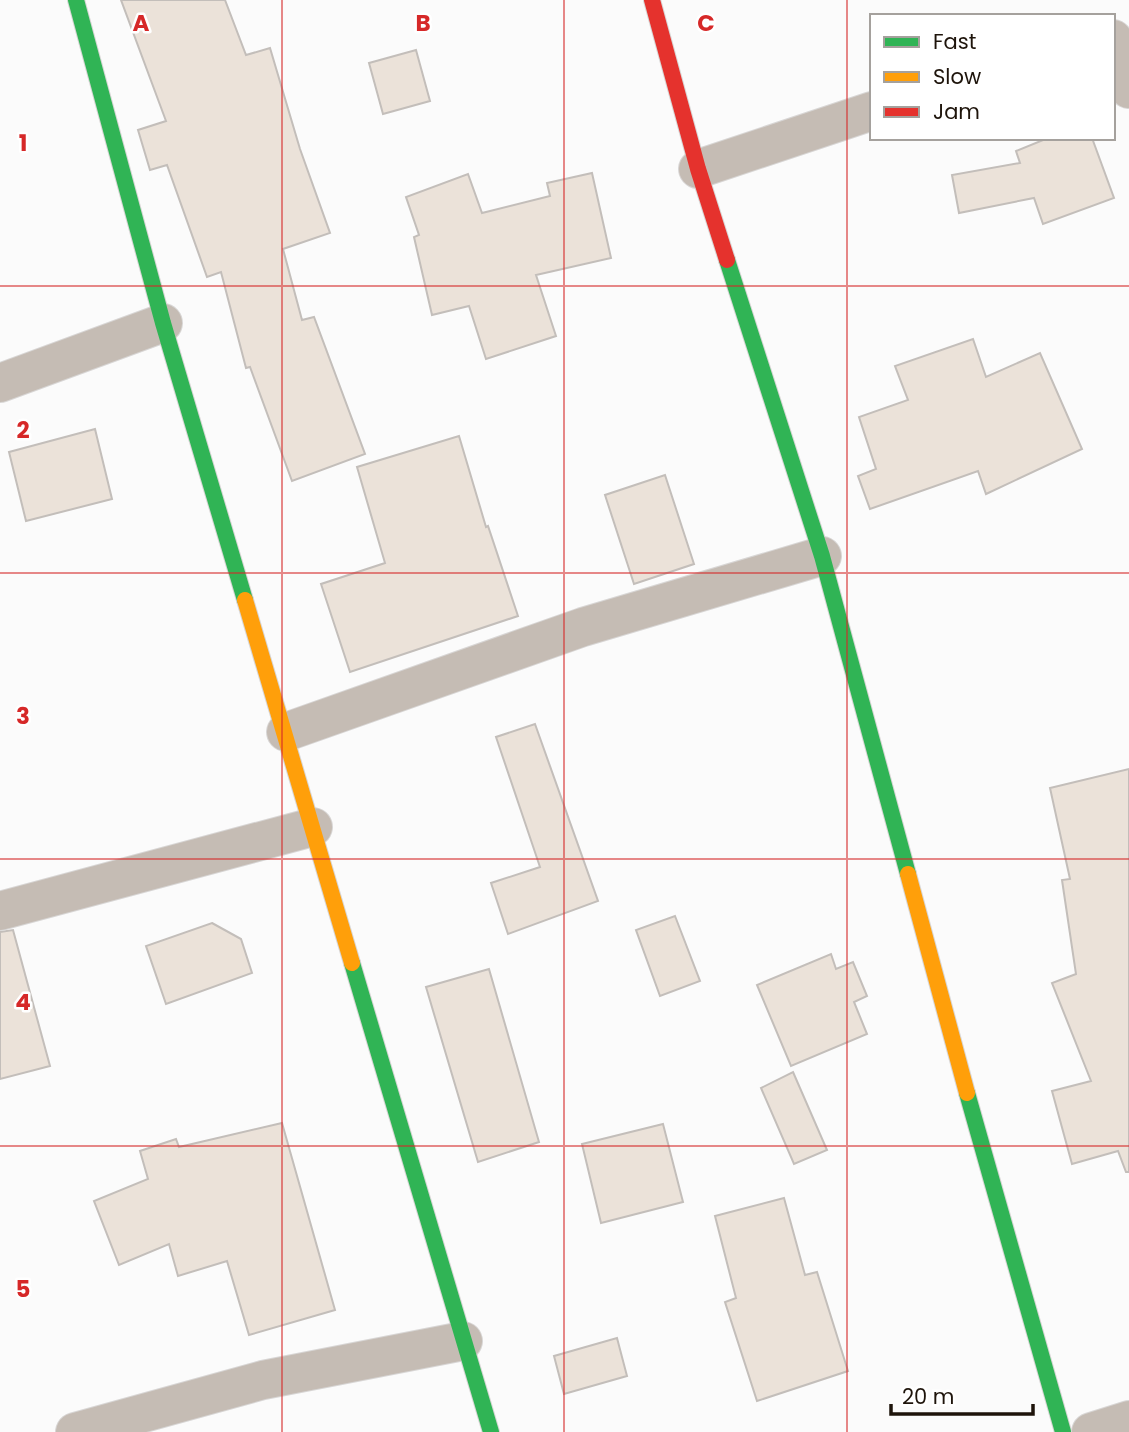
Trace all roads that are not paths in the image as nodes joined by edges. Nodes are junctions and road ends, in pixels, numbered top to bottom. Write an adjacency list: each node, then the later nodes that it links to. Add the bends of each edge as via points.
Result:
1 (76, 0): 7 (street)
2 (652, 0): 6 (street)
3 (1115, 45): 4 (street)
4 (1129, 89)
5 (870, 112): 6 (street)
6 (698, 169): 9 (street)
7 (163, 323): 8 (street); 10 (street)
8 (0, 383)
9 (822, 556): 10 (street, via 583,627); 17 (street)
10 (286, 732): 11 (street)
11 (313, 827): 12 (street); 13 (street)
12 (0, 912)
13 (463, 1341): 15 (street, via 263,1380); 16 (street)
14 (1129, 1420): 18 (street)
15 (75, 1432)
16 (491, 1432)
17 (1063, 1432)
18 (1091, 1432)

